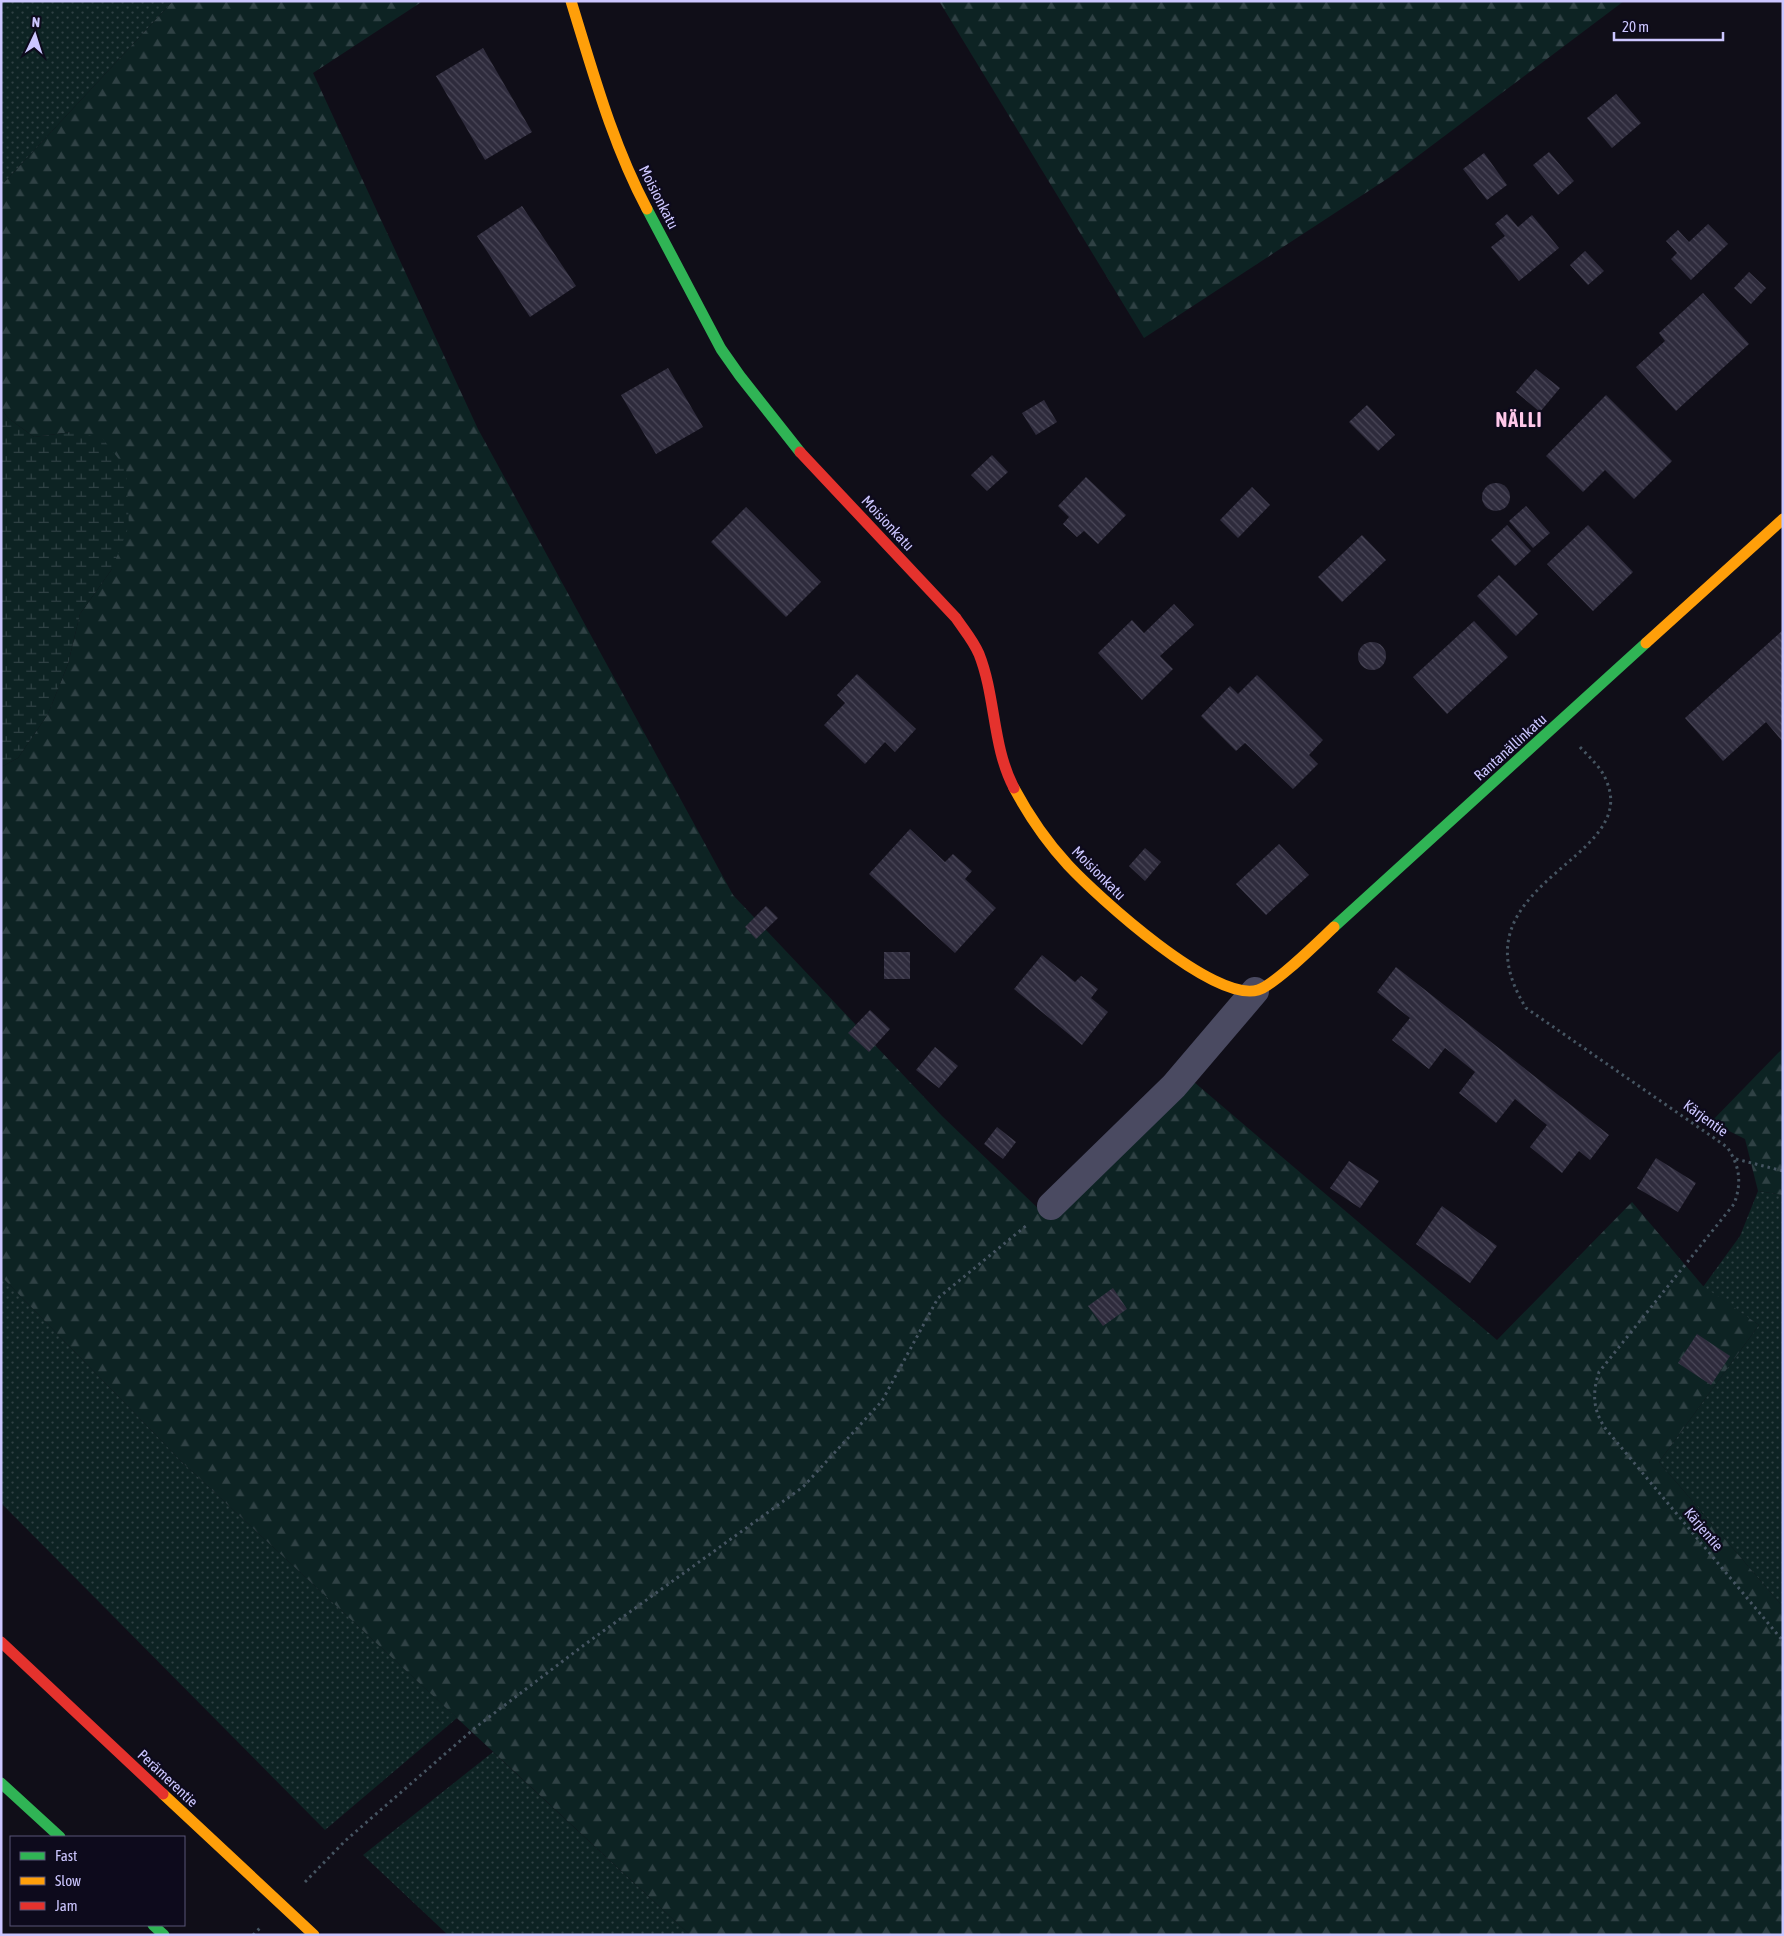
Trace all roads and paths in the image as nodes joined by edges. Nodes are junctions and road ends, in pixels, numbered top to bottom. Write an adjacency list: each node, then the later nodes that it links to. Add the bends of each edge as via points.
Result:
1 (571, 1): 4 (main road, Moisionkatu, via 608,122 633,183 721,349 795,446 970,636 985,677 1000,753 1011,785 1030,816 1062,858 1147,939 1214,980)
2 (1783, 519): 3 (main road, Rantanällinkatu)
3 (1560, 721): 4 (main road, Rantanällinkatu, via 1274,981); 5 (path, Kärjentie, via 1607,781 1610,809 1599,834 1526,901 1517,916 1507,948 1508,969 1515,990 1526,1008 1716,1138)
4 (1254, 991): 7 (street, via 1174,1086)
5 (1735, 1159): 6 (path); 8 (path, Kärjentie, via 1740,1183 1734,1204 1606,1362 1599,1372 1594,1396 1599,1419 1605,1428)
6 (1783, 1170)
7 (1051, 1206): 12 (path, via 938,1298 882,1401 803,1486 476,1727 345,1841)
8 (1783, 1641)
9 (1, 1642): 15 (main road, Perämerentie)
10 (1, 1783): 11 (main road)
11 (59, 1836)
12 (299, 1888)
13 (266, 1921): 14 (path)
14 (253, 1935)
15 (314, 1935)

